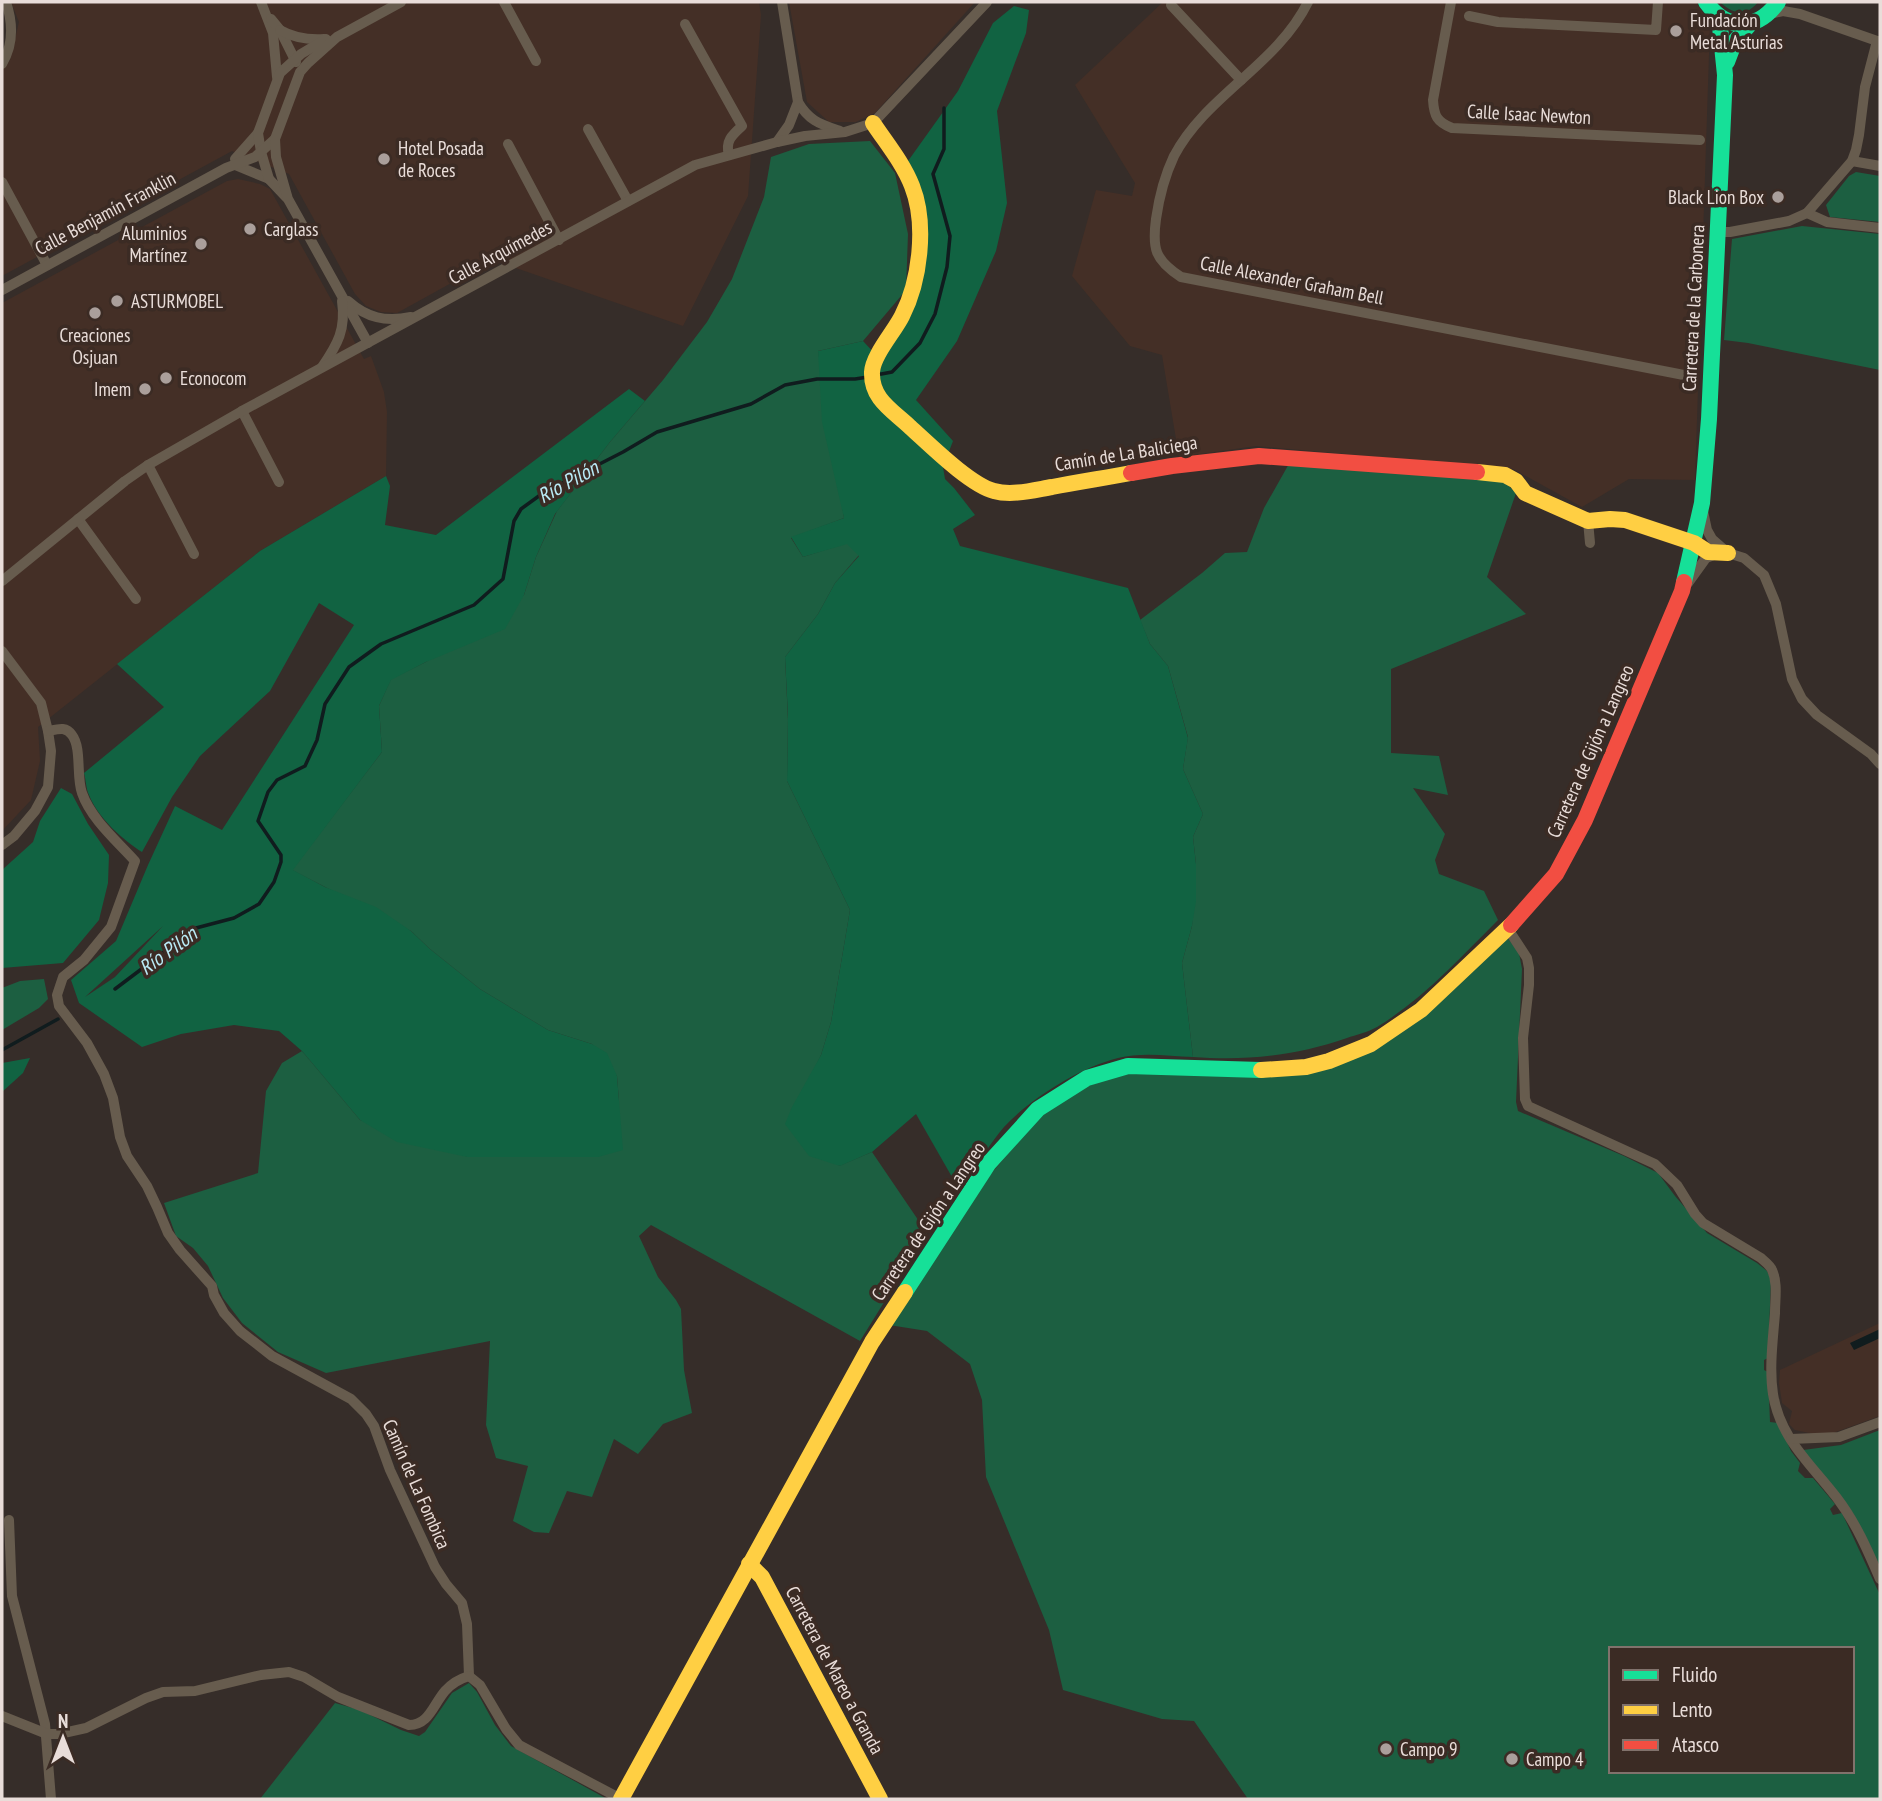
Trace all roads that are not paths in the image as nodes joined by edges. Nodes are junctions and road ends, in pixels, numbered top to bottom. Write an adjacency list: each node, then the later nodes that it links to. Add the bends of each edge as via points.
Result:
1 (6, 2): 23 (street, via 12,33)
2 (261, 2): 17 (street)
3 (401, 2): 18 (street)
4 (504, 2): 21 (street)
5 (782, 2): 28 (street)
6 (987, 2): 29 (street, Calle Arquímedes)
7 (1308, 2): 27 (street, Calle Alexander Graham Bell, via 1286,37)
8 (1451, 2): 34 (street, Calle Isaac Newton, via 1433,100 1441,124)
9 (1658, 2): 13 (street, via 1656,30 1498,22)
10 (1706, 2): 14 (street)
11 (1171, 5): 27 (street)
12 (1773, 8): 16 (street); 19 (street)
13 (1469, 16)
14 (1719, 17): 16 (street, via 1734,24); 25 (street)
15 (685, 24): 38 (street, via 742,126 730,137)
16 (1750, 24): 25 (street, via 1731,46)
17 (277, 31): 18 (street, via 309,40); 20 (street); 26 (street)
18 (332, 38): 20 (street); 22 (street)
19 (1879, 41): 39 (street, via 1865,87)
20 (295, 58): 22 (street); 24 (street); 26 (street)
21 (536, 61)
22 (308, 63): 24 (street)
23 (2, 64)
24 (300, 72): 33 (street)
25 (1725, 75): 49 (street, Carretera de la Carbonera)
26 (277, 78): 32 (street)
27 (1241, 80): 57 (street, Calle Alexander Graham Bell, via 1190,131 1174,157 1158,202 1153,237 1156,253 1168,269 1181,277)
28 (798, 102): 31 (street, via 816,123); 35 (street)
29 (873, 123): 31 (street, Calle Arquímedes); 63 (street, Camín de La Baliciega, via 911,182 919,210 915,286 877,356 873,386 878,398 976,483 996,492 1020,492 1226,459 1292,457 1493,472 1516,481 1525,493)
30 (588, 129): 46 (street)
31 (845, 132): 35 (street, Calle Arquímedes)
32 (258, 133): 37 (street); 40 (street, Calle Benjamín Franklin)
33 (275, 139): 37 (street, Calle Benjamín Franklin); 44 (street)
34 (1700, 140)
35 (777, 142): 38 (street, Calle Arquímedes)
36 (508, 144): 50 (street)
37 (261, 152): 40 (street, Calle Benjamín Franklin); 42 (street); 44 (street, via 270,157)
38 (729, 155): 46 (street, Calle Arquímedes, via 695,165)
39 (1852, 161): 41 (street); 47 (street)
40 (232, 164): 42 (street); 51 (street, Calle Benjamín Franklin)
41 (1880, 166)
42 (269, 179): 45 (street)
43 (2, 182): 51 (street)
44 (284, 184): 45 (street)
45 (288, 199): 53 (street)
46 (628, 201): 50 (street, Calle Arquímedes)
47 (1807, 213): 48 (street, via 1828,222); 49 (street, via 1789,221)
48 (1880, 228)
49 (1717, 232): 61 (street, Carretera de la Carbonera)
50 (559, 240): 54 (street, Calle Arquímedes)
51 (47, 265): 52 (street, Calle Benjamín Franklin)
52 (2, 290)
53 (341, 295): 54 (street, via 370,317 398,320); 55 (street); 56 (street, via 342,329)
54 (419, 316): 55 (street, Calle Arquímedes)
55 (368, 343): 56 (street, Calle Arquímedes)
56 (321, 369): 58 (street, Calle Arquímedes)
57 (1689, 376)
58 (242, 411): 59 (street, Calle Arquímedes); 60 (street)
59 (148, 465): 62 (street, Calle Arquímedes); 67 (street)
60 (279, 482)
61 (1702, 503): 65 (street, Carretera de la Carbonera); 66 (street, via 1707,530)
62 (78, 519): 68 (street, Calle Arquímedes); 72 (street)
63 (1588, 521): 64 (street); 65 (street, Camín de La Baliciega, via 1625,520)
64 (1590, 542)
65 (1694, 543): 66 (street, Camín de La Baliciega, via 1708,552); 71 (street, Carretera de Gijón a Langreo)
66 (1721, 551): 71 (street, via 1706,558); 75 (street, via 1744,558 1764,575 1801,699)
67 (194, 554)
68 (28, 558): 69 (street, Calle Arquímedes); 70 (street, Calle Arquímedes)
69 (2, 572)
70 (2, 581)
71 (1682, 591): 77 (street, Carretera de Gijón a Langreo, via 1585,820 1556,874)
72 (136, 599)
73 (2, 651): 74 (street, via 41,703)
74 (48, 730): 76 (street, via 48,787 35,811); 83 (street, Camín de La Fombica, via 71,732 86,803 135,861 111,927 63,977 59,1006 104,1074 127,1156 168,1233 212,1286 224,1313 272,1356 351,1399 374,1426 435,1567 462,1603)
75 (1880, 764)
76 (2, 845)
77 (1508, 929): 79 (street, via 1529,968 1523,1038 1528,1107 1655,1164 1677,1185 1703,1223 1769,1265 1776,1290 1773,1394); 81 (street, Carretera de Gijón a Langreo, via 1421,1010 1371,1044 1329,1061 1250,1071 1128,1066 1087,1078 1038,1109 989,1163 872,1342)
78 (1880, 1422): 79 (street, via 1839,1437)
79 (1791, 1439): 82 (street, via 1850,1517)
80 (9, 1520): 85 (street, via 12,1596)
81 (749, 1564): 87 (street, Carretera de Gijón a Langreo); 88 (street, Carretera de Mareo a Granda, via 762,1577)
82 (1880, 1579)
83 (469, 1676): 85 (street, via 450,1686 418,1725 348,1701 289,1672 195,1691 163,1692 86,1728); 87 (street, via 480,1685 519,1745)
84 (2, 1716): 85 (street)
85 (47, 1734): 86 (street)
86 (51, 1799)
87 (621, 1799)
88 (880, 1799)

